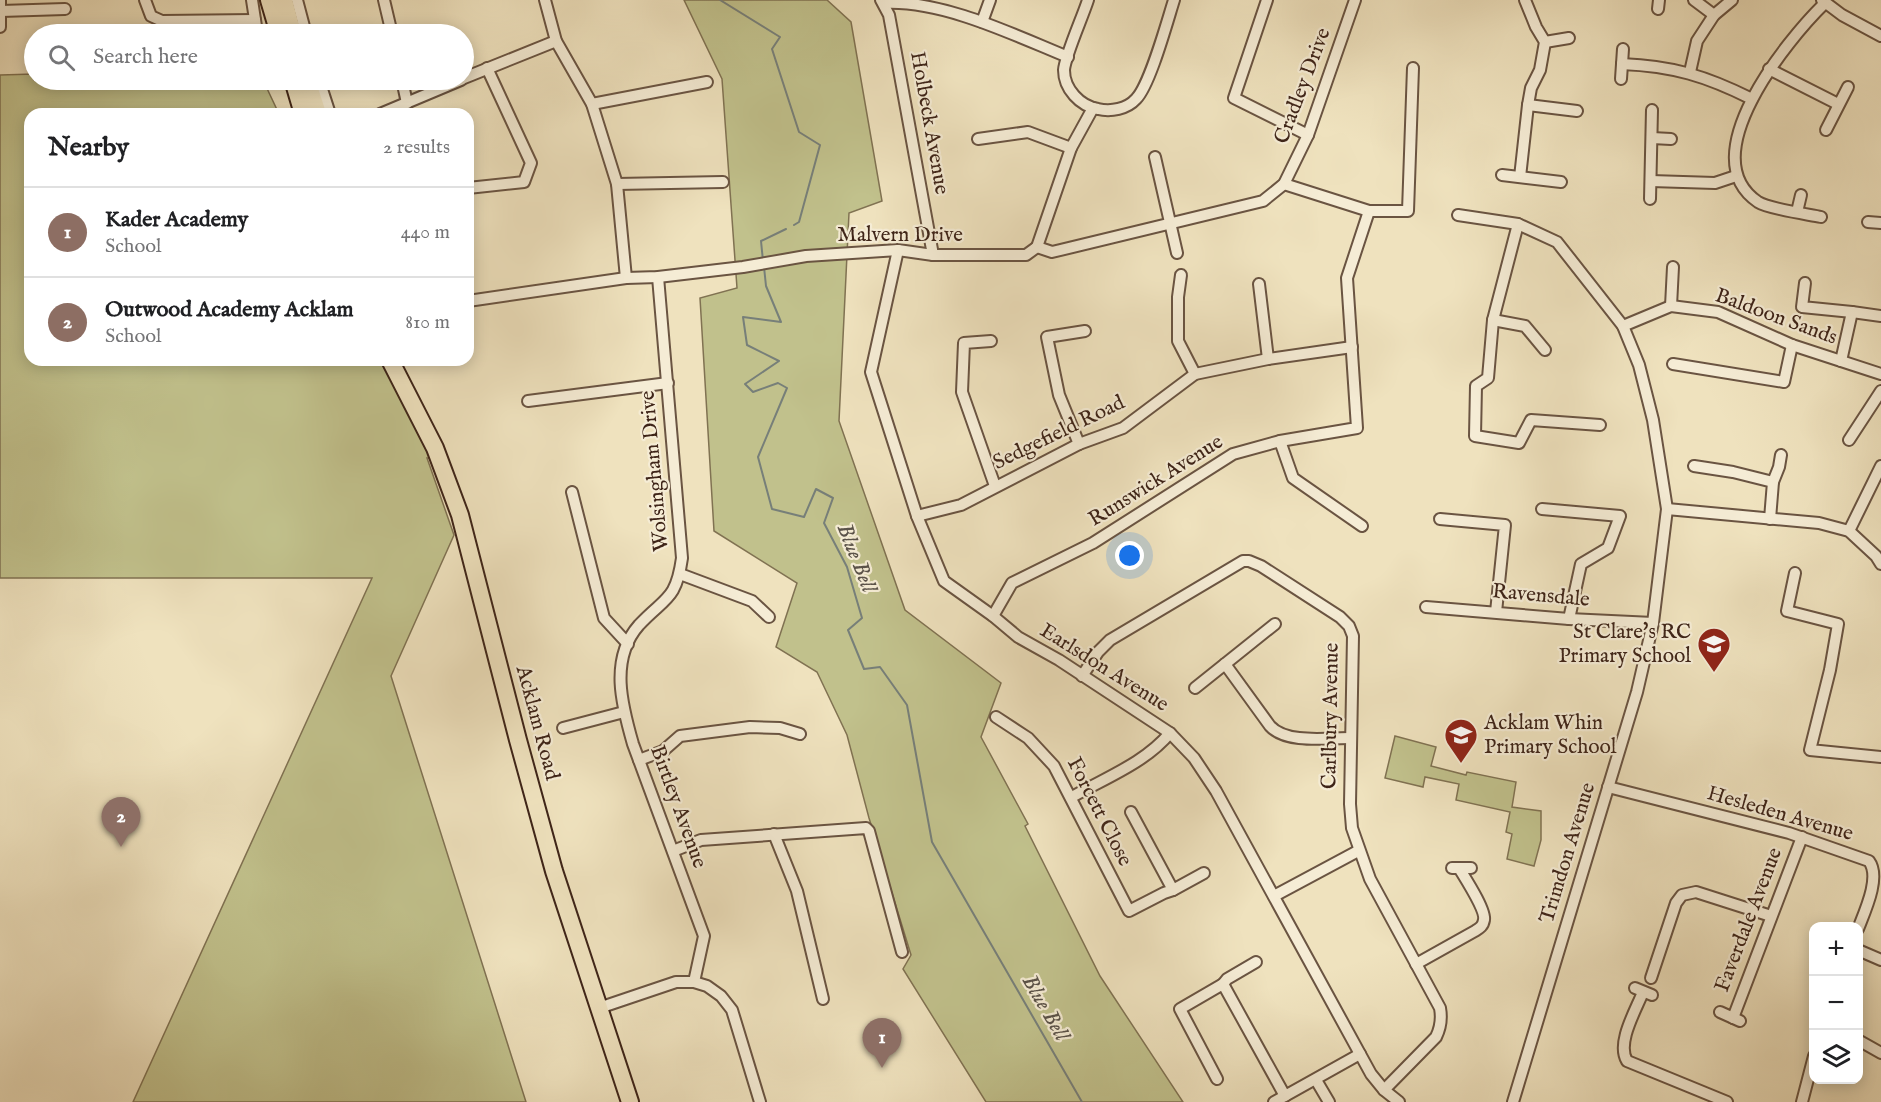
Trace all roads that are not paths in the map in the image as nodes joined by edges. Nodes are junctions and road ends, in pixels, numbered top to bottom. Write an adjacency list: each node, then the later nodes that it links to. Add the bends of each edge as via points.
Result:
1 (0, 0): 20 (street)
2 (145, 0): 3 (street, via 151,16 162,21 256,23)
3 (252, 0)
4 (269, 0): 23 (main road)
5 (284, 0): 24 (main road)
6 (297, 0): 25 (street)
7 (384, 0): 26 (street)
8 (545, 0): 30 (street)
9 (990, 0): 22 (street)
10 (1088, 0): 33 (street)
11 (1174, 0): 57 (street, via 1145,86 1136,100 1120,109)
12 (1355, 0): 61 (street, Cradley Drive)
13 (1525, 0): 31 (street)
14 (1694, 0): 21 (street)
15 (1732, 0): 21 (street)
16 (884, 1): 22 (street, via 937,6); 89 (street, Holbeck Avenue)
17 (1263, 1): 61 (street, via 1233,98)
18 (1824, 2): 28 (street); 37 (street)
19 (65, 9): 20 (street)
20 (1, 11): 27 (street)
21 (1714, 15): 38 (street, via 1697,40)
22 (982, 22): 33 (street)
23 (276, 24)
24 (290, 24)
25 (303, 24)
26 (390, 24)
27 (0, 27)
28 (1881, 36)
29 (1569, 38): 31 (street)
30 (556, 41): 35 (street); 50 (street)
31 (1545, 42): 52 (street)
32 (1623, 49): 34 (street)
33 (1068, 57): 57 (street, via 1064,69 1067,84 1079,101)
34 (1622, 64): 38 (street); 40 (street)
35 (487, 68): 39 (street); 75 (street, via 531,164 524,182)
36 (1413, 68): 78 (street, via 1407,211)
37 (1769, 69): 48 (street); 51 (street)
38 (1690, 72): 48 (street)
39 (474, 74)
40 (1621, 79)
41 (707, 82): 50 (street)
42 (1848, 87): 51 (street)
43 (296, 90): 53 (main road)
44 (310, 90): 54 (main road)
45 (322, 90): 55 (street)
46 (404, 90): 49 (street)
47 (437, 90): 49 (street)
48 (1752, 99): 68 (street, via 1736,144)
49 (407, 103): 56 (street)
50 (592, 104): 73 (street)
51 (1838, 104): 60 (street)
52 (1528, 105): 59 (street); 69 (street)
53 (301, 108)
54 (316, 108)
55 (328, 108)
56 (395, 108)
57 (1093, 108): 65 (street)
58 (1652, 110): 62 (street)
59 (1577, 111)
60 (1826, 130)
61 (1308, 135): 74 (street, Cradley Drive)
62 (1652, 138): 64 (street); 70 (street)
63 (978, 139): 65 (street, via 1028,132)
64 (1671, 139)
65 (1071, 148): 86 (street)
66 (1155, 157): 84 (street)
67 (1502, 175): 69 (street)
68 (1736, 176): 70 (street, via 1715,183); 79 (street, via 1743,189 1760,204)
69 (1520, 177): 72 (street)
70 (1652, 181): 77 (street)
71 (723, 182): 73 (street)
72 (1562, 182)
73 (617, 184): 93 (street)
74 (1284, 184): 78 (street); 84 (street, Malvern Drive, via 1263,201)
75 (474, 187)
76 (1801, 195): 79 (street)
77 (1650, 199)
78 (1369, 211): 105 (street, via 1347,278)
79 (1797, 212): 81 (street)
80 (1458, 215): 85 (street, Trimdon Avenue)
81 (1821, 218)
82 (1868, 222): 83 (street)
83 (1881, 223)
84 (1171, 224): 86 (street, Malvern Drive, via 1052,252); 88 (street)
85 (1518, 224): 100 (street); 101 (street, Trimdon Avenue, via 1557,242)
86 (1037, 247): 89 (street, Malvern Drive, via 1026,255)
87 (898, 250): 89 (street, Malvern Drive); 92 (street, Malvern Drive, via 806,256); 128 (street, Earlsdon Avenue, via 871,372)
88 (1177, 252)
89 (933, 255)
90 (1673, 267): 97 (street)
91 (1181, 275): 111 (street, via 1178,341)
92 (658, 277): 93 (street, Malvern Drive); 113 (street, Wolsingham Drive)
93 (627, 278): 96 (street, Malvern Drive)
94 (1805, 283): 98 (street, via 1802,307)
95 (1259, 284): 107 (street)
96 (474, 300)
97 (1671, 306): 101 (street, Baldoon Sands); 104 (street, Baldoon Sands, via 1718,312)
98 (1852, 312): 99 (street); 108 (street)
99 (1881, 316)
100 (1493, 320): 106 (street, via 1525,326); 116 (street, via 1488,378 1476,386 1475,436 1519,443 1531,420)
101 (1623, 326): 127 (street, Trimdon Avenue, via 1639,365 1653,420)
102 (1085, 331): 119 (street, via 1047,338 1059,395)
103 (991, 340): 124 (street, via 964,343 962,392)
104 (1792, 345): 108 (street, Baldoon Sands); 109 (street, via 1784,382)
105 (1352, 347): 107 (street, Sedgefield Road); 118 (street, Runswick Avenue, via 1357,428)
106 (1545, 350)
107 (1268, 358): 111 (street, Sedgefield Road)
108 (1841, 362): 112 (street, Baldoon Sands)
109 (1673, 364)
110 (393, 366): 178 (main road, Acklam Road, via 435,448 460,515 554,871)
111 (1195, 374): 119 (street, Sedgefield Road, via 1123,428)
112 (1881, 374)
113 (668, 383): 115 (street); 135 (street, Wolsingham Drive)
114 (1881, 391): 117 (street)
115 (528, 401)
116 (1600, 425)
117 (1849, 440)
118 (1280, 441): 131 (street, via 1293,478); 139 (street, Runswick Avenue, via 1233,454 1093,543 1012,583)
119 (1079, 444): 124 (street, Sedgefield Road)
120 (1781, 455): 123 (street)
121 (1694, 466): 123 (street)
122 (1881, 466): 132 (street)
123 (1773, 482): 130 (street)
124 (995, 486): 128 (street, Sedgefield Road, via 961,504)
125 (572, 492): 143 (street, via 604,618)
126 (1542, 509): 140 (street, via 1620,516 1608,548 1581,564)
127 (1667, 509): 130 (street); 141 (street, Trimdon Avenue)
128 (916, 516): 139 (street, Earlsdon Avenue, via 944,581)
129 (1440, 519): 137 (street, via 1505,525)
130 (1770, 519): 132 (street, via 1819,522)
131 (1362, 526)
132 (1849, 531): 133 (street)
133 (1881, 564)
134 (1795, 573): 153 (street, via 1787,611 1838,624 1810,750)
135 (680, 574): 138 (street, via 752,601); 143 (street, Wolsingham Drive, via 666,602 638,627)
136 (1426, 607): 137 (street, Ravensdale)
137 (1496, 612): 140 (street, Ravensdale)
138 (769, 616)
139 (993, 616): 145 (street, Earlsdon Avenue, via 1018,637)
140 (1569, 619): 141 (street, Ravensdale)
141 (1653, 623): 155 (street, Trimdon Avenue)
142 (1275, 624): 144 (street, via 1269,635)
143 (628, 644): 147 (street, Birtley Avenue, via 620,674)
144 (1225, 664): 146 (street); 152 (street, via 1279,734 1295,738)
145 (1082, 676): 150 (street, Earlsdon Avenue); 152 (street, Carlbury Avenue, via 1110,640 1237,563 1249,561 1349,626 1353,641)
146 (1195, 688)
147 (624, 712): 149 (street); 154 (street, Birtley Avenue)
148 (996, 717): 156 (street, Forcett Close, via 1037,745)
149 (563, 728)
150 (1170, 733): 156 (street, via 1144,758); 165 (street, Earlsdon Avenue, via 1204,772)
151 (800, 734): 154 (street, via 780,728 750,728 680,736 663,751)
152 (1350, 738): 161 (street, Carlbury Avenue, via 1350,815)
153 (1881, 757)
154 (639, 760): 160 (street, Birtley Avenue)
155 (1608, 787): 159 (street, Hesleden Avenue); 194 (street, Trimdon Avenue)
156 (1072, 797): 164 (street, Forcett Close, via 1129,911)
157 (1131, 812): 164 (street)
158 (774, 834): 160 (street, via 701,840); 168 (street, via 866,828); 177 (street, via 797,891)
159 (1802, 837): 166 (street, Faverdale Avenue); 167 (street, Hesleden Avenue, via 1873,865 1875,884)
160 (673, 851): 174 (street, Birtley Avenue, via 704,936)
161 (1358, 851): 165 (street); 172 (street, Carlbury Avenue)
162 (1461, 868): 172 (street, via 1484,915 1483,924)
163 (1204, 873): 164 (street)
164 (1173, 890)
165 (1274, 896): 182 (street, Earlsdon Avenue)
166 (1771, 915): 173 (street, via 1696,892 1682,895); 179 (street, Faverdale Avenue, via 1737,1019)
167 (1861, 922)
168 (902, 952)
169 (1863, 952): 170 (street)
170 (1881, 960)
171 (1256, 962): 175 (street)
172 (1416, 964): 186 (street, Carlbury Avenue, via 1440,1008 1441,1023 1430,1044)
173 (1651, 978)
174 (694, 982): 178 (street, via 676,982); 190 (street, via 721,996 732,1010)
175 (1223, 984): 183 (street, via 1180,1009); 187 (street)
176 (1643, 992): 188 (street, via 1623,1042 1625,1058)
177 (823, 999)
178 (599, 1008): 189 (main road, Acklam Road)
179 (1720, 1012)
180 (1863, 1043): 181 (street)
181 (1881, 1053)
182 (1360, 1054): 185 (street); 186 (street, Earlsdon Avenue)
183 (1218, 1072)
184 (1809, 1075): 195 (street)
185 (1316, 1080): 187 (street); 192 (street)
186 (1384, 1090): 193 (street, Earlsdon Avenue)
187 (1285, 1096): 191 (street)
188 (1722, 1101)
189 (630, 1102)
190 (760, 1102)
191 (1274, 1102)
192 (1329, 1102)
193 (1399, 1102)
194 (1514, 1102)
195 (1802, 1102)

